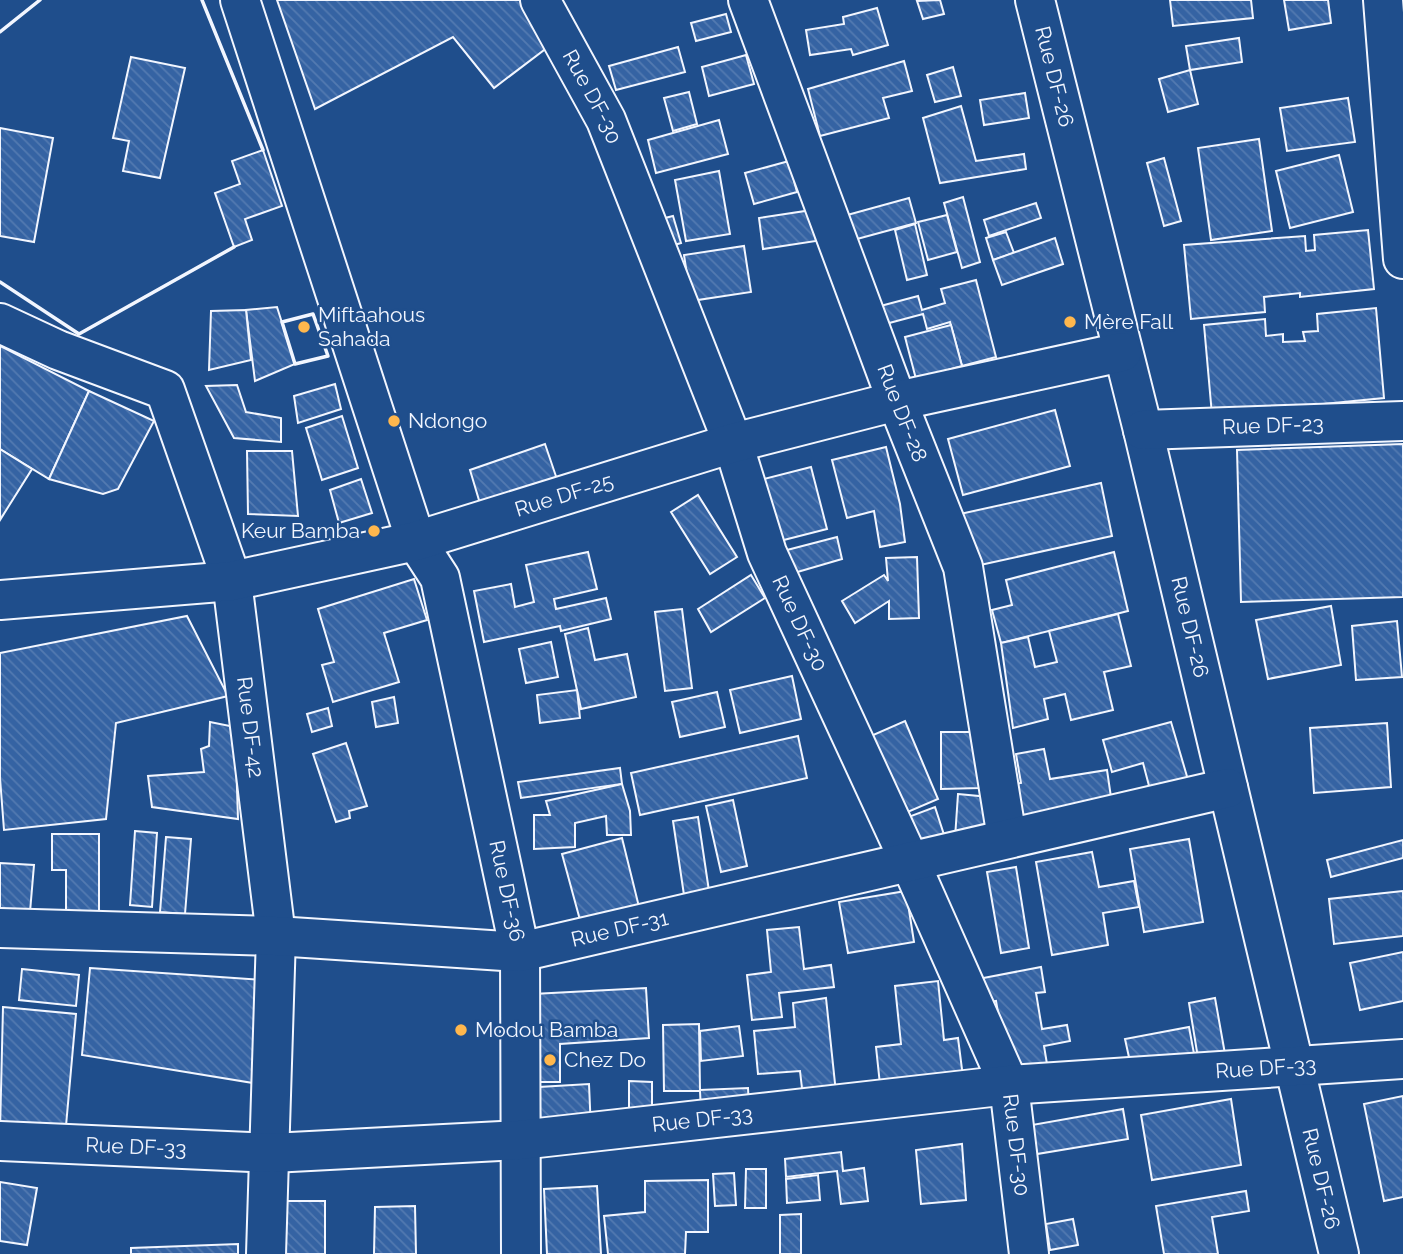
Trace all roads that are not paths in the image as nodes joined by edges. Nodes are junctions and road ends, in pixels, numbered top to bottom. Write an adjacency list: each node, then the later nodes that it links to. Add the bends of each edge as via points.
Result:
1 (240, 0): 13 (street, Rue DF-36)
2 (540, 0): 12 (street, Rue DF-30, via 606,120)
3 (748, 0): 9 (street, Rue DF-28)
4 (1035, 0): 8 (street, Rue DF-26)
5 (1382, 0): 6 (street)
6 (1403, 259)
7 (0, 323): 14 (street, Rue DF-42, via 165,390)
8 (1122, 352): 9 (street, Rue DF-25); 11 (street, Rue DF-26)
9 (897, 401): 12 (street, Rue DF-25); 17 (street, Rue DF-28, via 963,567)
10 (1403, 421): 11 (street, Rue DF-23)
11 (1143, 430): 16 (street, Rue DF-26)
12 (733, 443): 13 (street, Rue DF-25); 18 (street, Rue DF-30, via 767,553)
13 (416, 541): 14 (street, Rue DF-25); 21 (street, Rue DF-36, via 440,578)
14 (232, 581): 15 (street, Rue DF-25); 20 (street, Rue DF-42)
15 (0, 600)
16 (1228, 788): 17 (street, Rue DF-31); 23 (street, Rue DF-26)
17 (1007, 838): 18 (street, Rue DF-31)
18 (909, 860): 21 (street, Rue DF-31); 24 (street, Rue DF-30)
19 (0, 928): 20 (street, Rue DF-31)
20 (276, 936): 21 (street, Rue DF-31); 27 (street, Rue DF-42)
21 (520, 953): 25 (street, Rue DF-36)
22 (1403, 1059): 23 (street, Rue DF-33)
23 (1295, 1066): 24 (street, Rue DF-33); 31 (street, Rue DF-26)
24 (1009, 1085): 25 (street, Rue DF-33); 30 (street, Rue DF-30)
25 (520, 1140): 27 (street, Rue DF-33); 29 (street, Rue DF-36)
26 (0, 1141): 27 (street, Rue DF-33)
27 (272, 1153): 28 (street, Rue DF-42)
28 (266, 1254)
29 (521, 1254)
30 (1029, 1254)
31 (1339, 1254)

